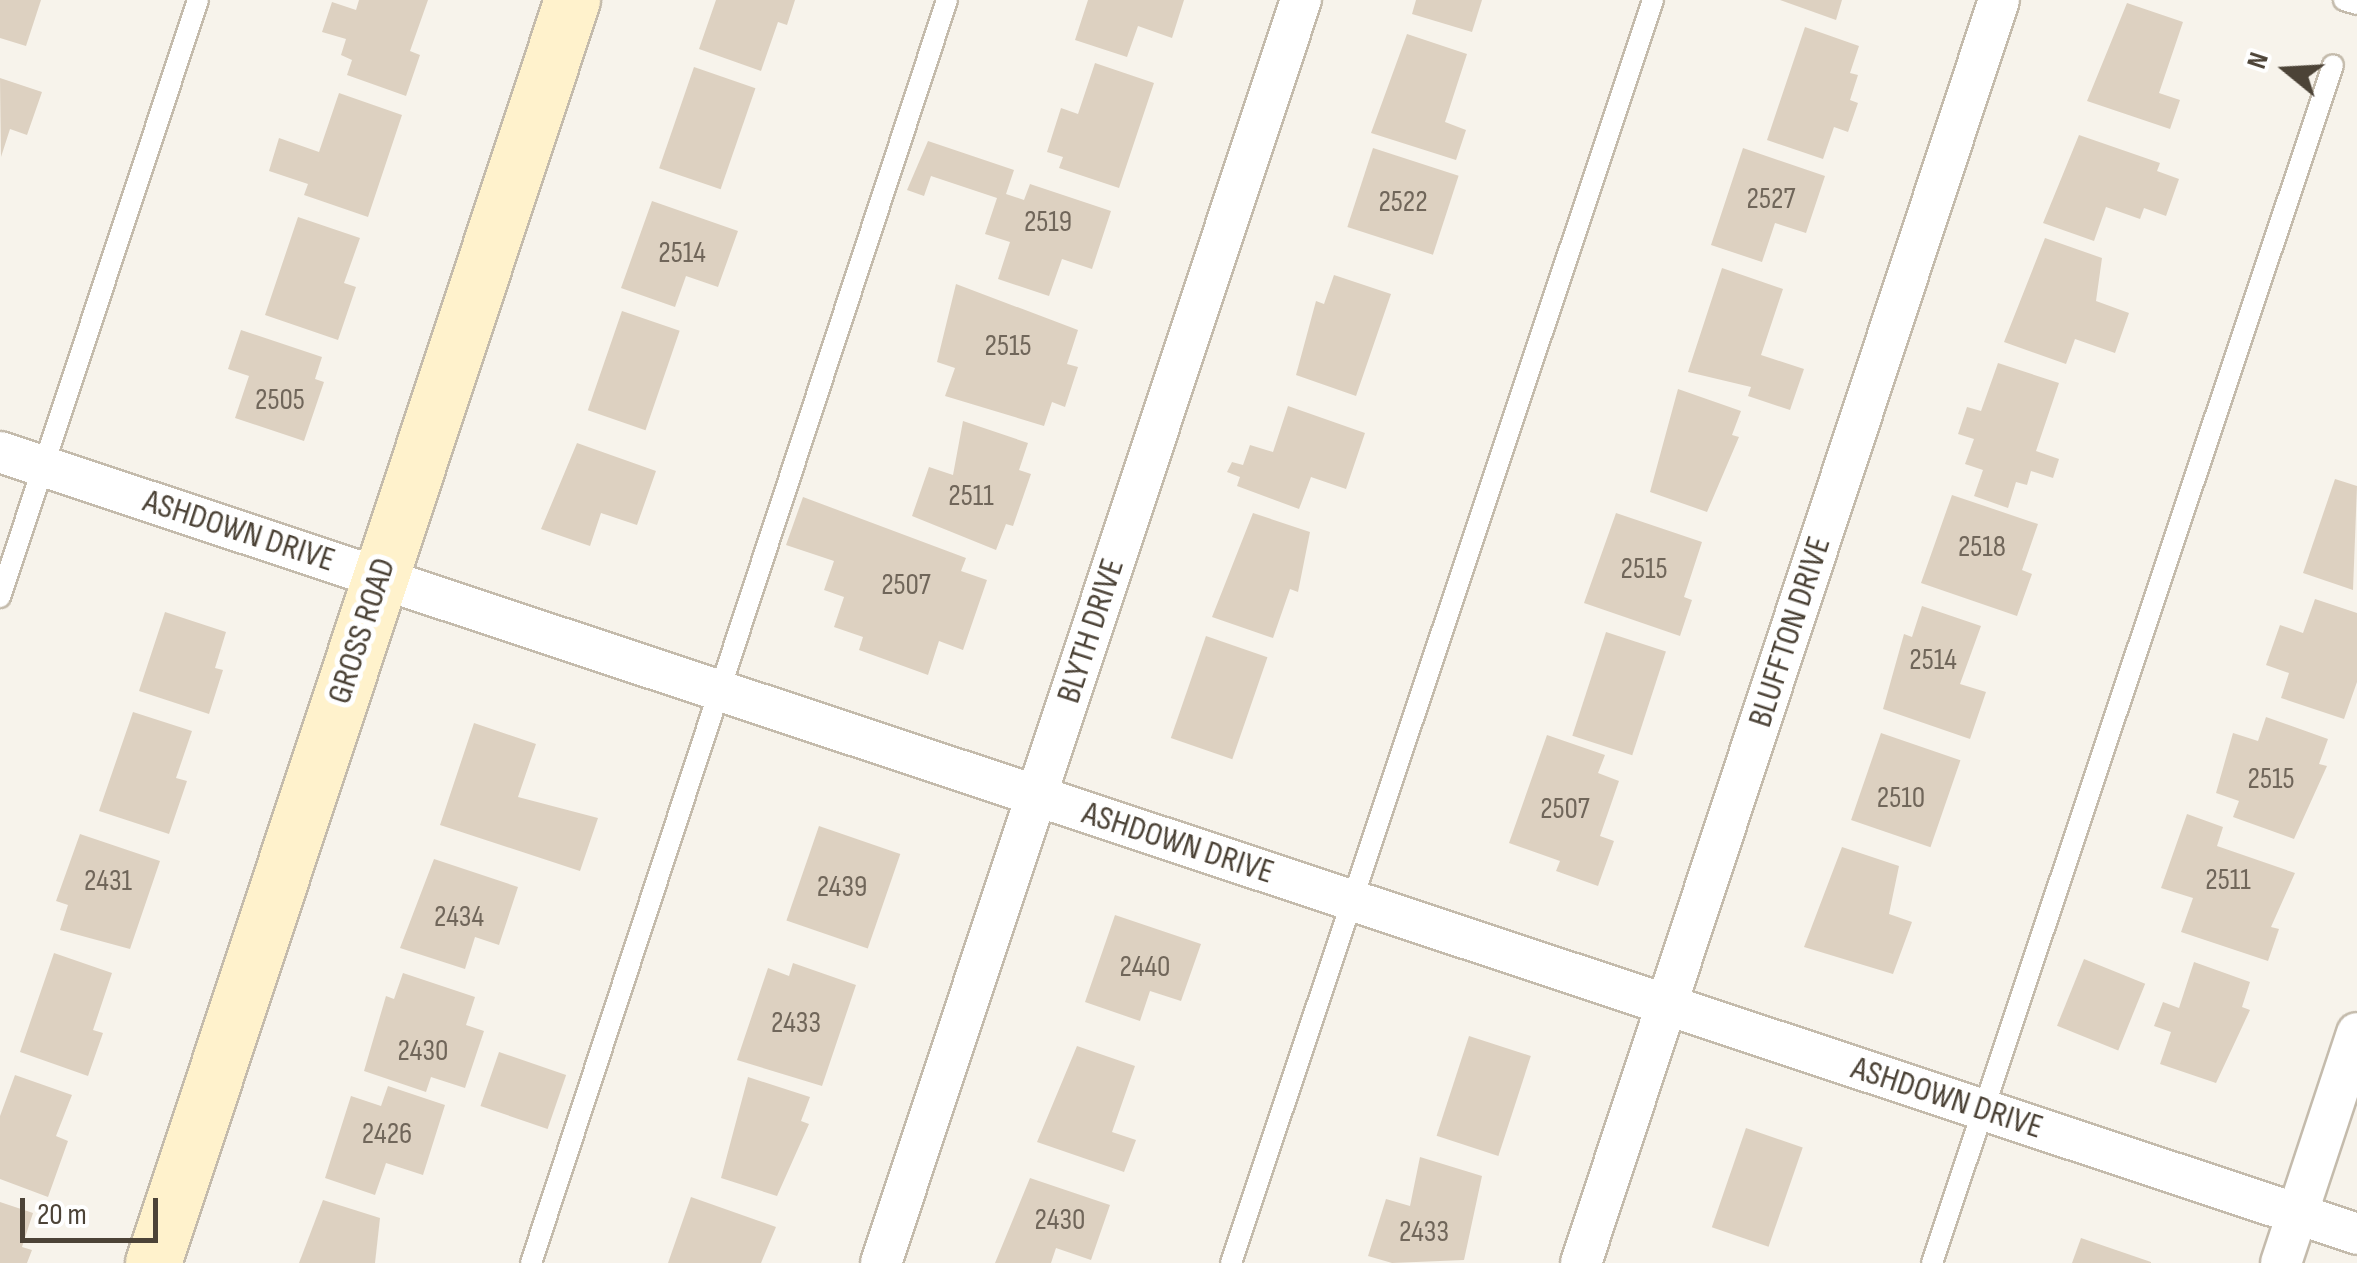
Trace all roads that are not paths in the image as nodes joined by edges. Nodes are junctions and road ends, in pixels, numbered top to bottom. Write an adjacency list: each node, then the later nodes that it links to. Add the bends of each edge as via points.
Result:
1 (198, 0): 11 (lane)
2 (572, 0): 12 (street, GROSS ROAD)
3 (947, 0): 14 (lane)
4 (1301, 0): 15 (street, BLYTH DRIVE)
5 (1653, 0): 16 (lane)
6 (1999, 0): 17 (street, BLUFFTON DRIVE)
7 (2344, 0): 8 (lane)
8 (2357, 4)
9 (2332, 65): 19 (lane)
10 (0, 452): 11 (street, ASHDOWN DRIVE)
11 (44, 466): 12 (street, ASHDOWN DRIVE); 13 (lane)
12 (380, 578): 14 (street, ASHDOWN DRIVE); 22 (street, GROSS ROAD)
13 (0, 597)
14 (718, 690): 15 (street, ASHDOWN DRIVE); 23 (lane)
15 (1036, 796): 16 (street, ASHDOWN DRIVE); 24 (street, BLYTH DRIVE)
16 (1350, 900): 17 (street, ASHDOWN DRIVE); 25 (lane)
17 (1667, 1005): 19 (street, ASHDOWN DRIVE); 26 (street, BLUFFTON DRIVE)
18 (2357, 1033): 20 (street)
19 (1983, 1110): 20 (street, ASHDOWN DRIVE); 27 (lane)
20 (2296, 1214): 21 (street, ASHDOWN DRIVE); 28 (street)
21 (2357, 1234)
22 (153, 1263)
23 (530, 1263)
24 (881, 1263)
25 (1230, 1263)
26 (1581, 1263)
27 (1932, 1263)
28 (2281, 1263)

